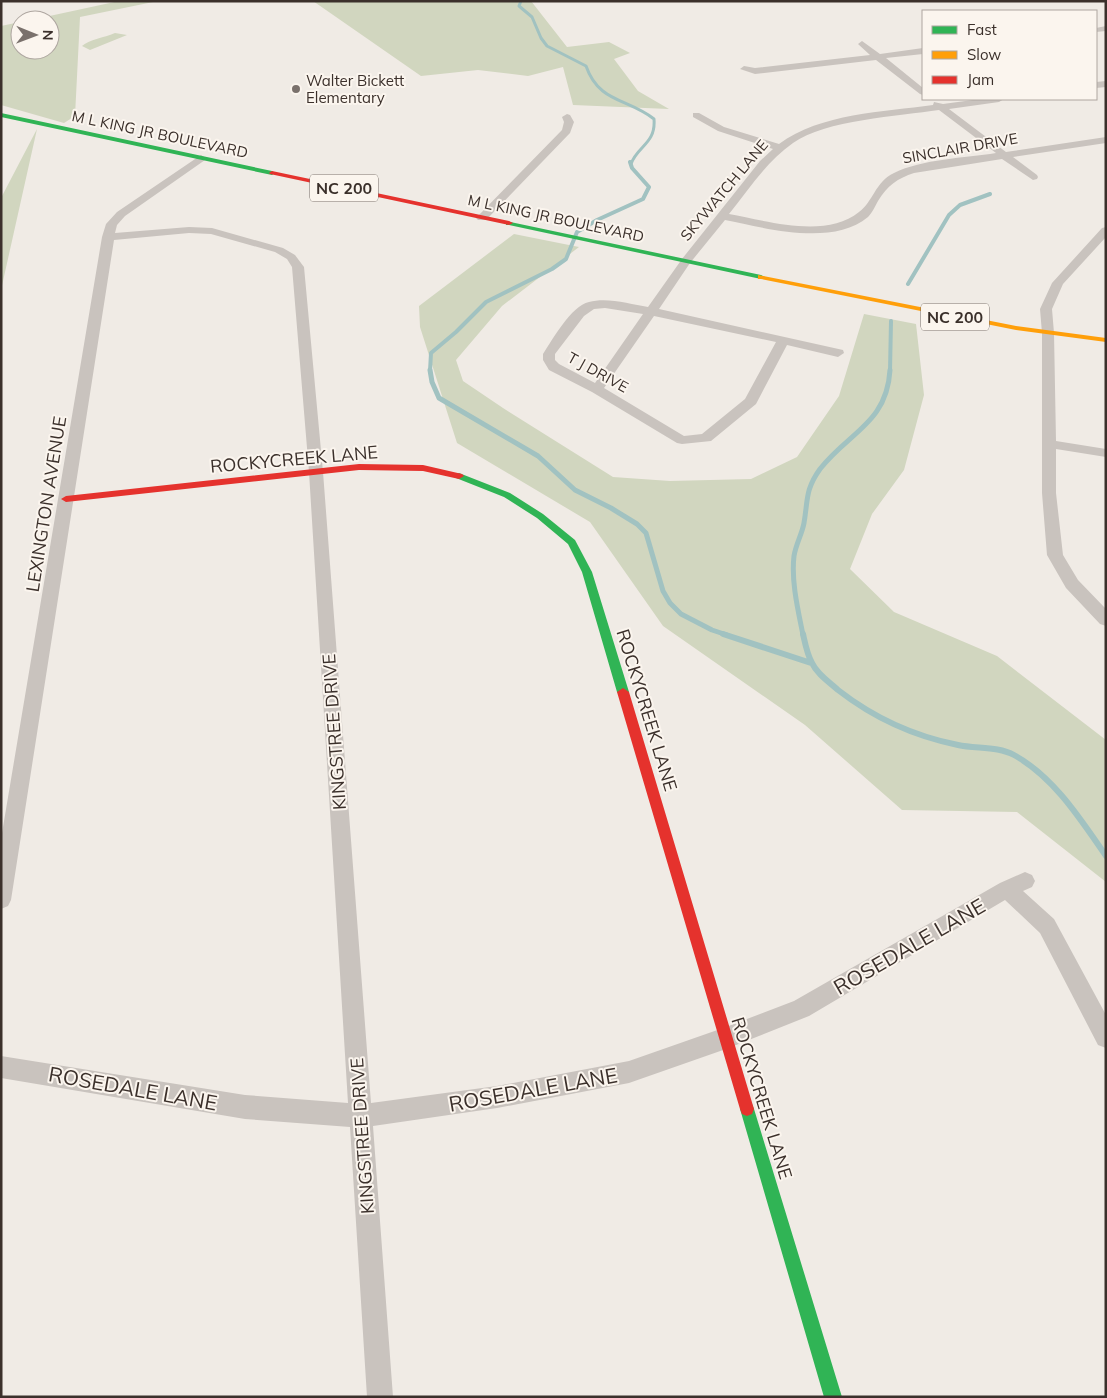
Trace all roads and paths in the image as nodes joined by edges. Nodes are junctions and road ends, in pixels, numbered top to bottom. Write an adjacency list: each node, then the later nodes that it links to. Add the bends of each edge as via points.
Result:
1 (862, 44): 3 (street)
2 (922, 51): 3 (street)
3 (879, 57): 4 (street, via 755,71); 5 (street)
4 (744, 69)
5 (922, 91)
6 (932, 100): 8 (street)
7 (992, 100): 8 (street, SKYWATCH LANE)
8 (941, 107): 13 (street, SKYWATCH LANE, via 824,126 792,139); 14 (street)
9 (1, 115): 15 (main road, M L KING JR BOULEVARD / NC 200)
10 (696, 115): 13 (street, via 721,129)
11 (566, 117): 18 (street, via 569,122 567,131)
12 (1106, 140): 14 (street, SINCLAIR DRIVE)
13 (780, 148): 17 (street, SKYWATCH LANE)
14 (1004, 155): 16 (street); 17 (street, SINCLAIR DRIVE, via 900,173 888,180 864,214 838,227 808,230)
15 (201, 158): 18 (main road, M L KING JR BOULEVARD / NC 200); 20 (street, LEXINGTON AVENUE, via 121,214 112,224)
16 (1033, 176)
17 (722, 216): 21 (street, SKYWATCH LANE)
18 (482, 218): 21 (main road, M L KING JR BOULEVARD / NC 200)
19 (1106, 230): 23 (street, via 1058,283 1046,308)
20 (108, 237): 30 (street, KINGSTREE DRIVE, via 212,231 279,250 291,257 301,277); 31 (street, LEXINGTON AVENUE)
21 (686, 261): 22 (street, SKYWATCH LANE); 23 (main road, M L KING JR BOULEVARD / NC 200, via 964,319)
22 (650, 312): 25 (street, T J DRIVE); 27 (street, SKYWATCH LANE); 27 (street, T J DRIVE, via 604,303 593,304 584,309 548,354 554,367)
23 (1048, 333): 24 (main road, M L KING JR BOULEVARD / NC 200); 28 (street)
24 (1106, 340)
25 (783, 341): 26 (street, T J DRIVE); 27 (street, T J DRIVE, via 751,402 706,438 682,440)
26 (838, 353)
27 (597, 389)
28 (1050, 444): 29 (street); 32 (street, via 1049,493 1055,554 1072,584)
29 (1106, 454)
30 (316, 472): 31 (main road, ROCKYCREEK LANE); 35 (main road, ROCKYCREEK LANE, via 359,467 423,468 467,478 507,495 572,542 587,572); 37 (street, KINGSTREE DRIVE)
31 (66, 500): 33 (street, LEXINGTON AVENUE)
32 (1106, 620)
33 (1, 900)
34 (1106, 1037): 35 (street, ROSEDALE LANE, via 1047,926 1016,885 801,1009)
35 (726, 1038): 37 (street, ROSEDALE LANE, via 629,1072 497,1097); 39 (main road, ROCKYCREEK LANE)
36 (1, 1067): 37 (street, ROSEDALE LANE, via 245,1107)
37 (361, 1116): 38 (street, KINGSTREE DRIVE)
38 (380, 1397)
39 (833, 1397)

